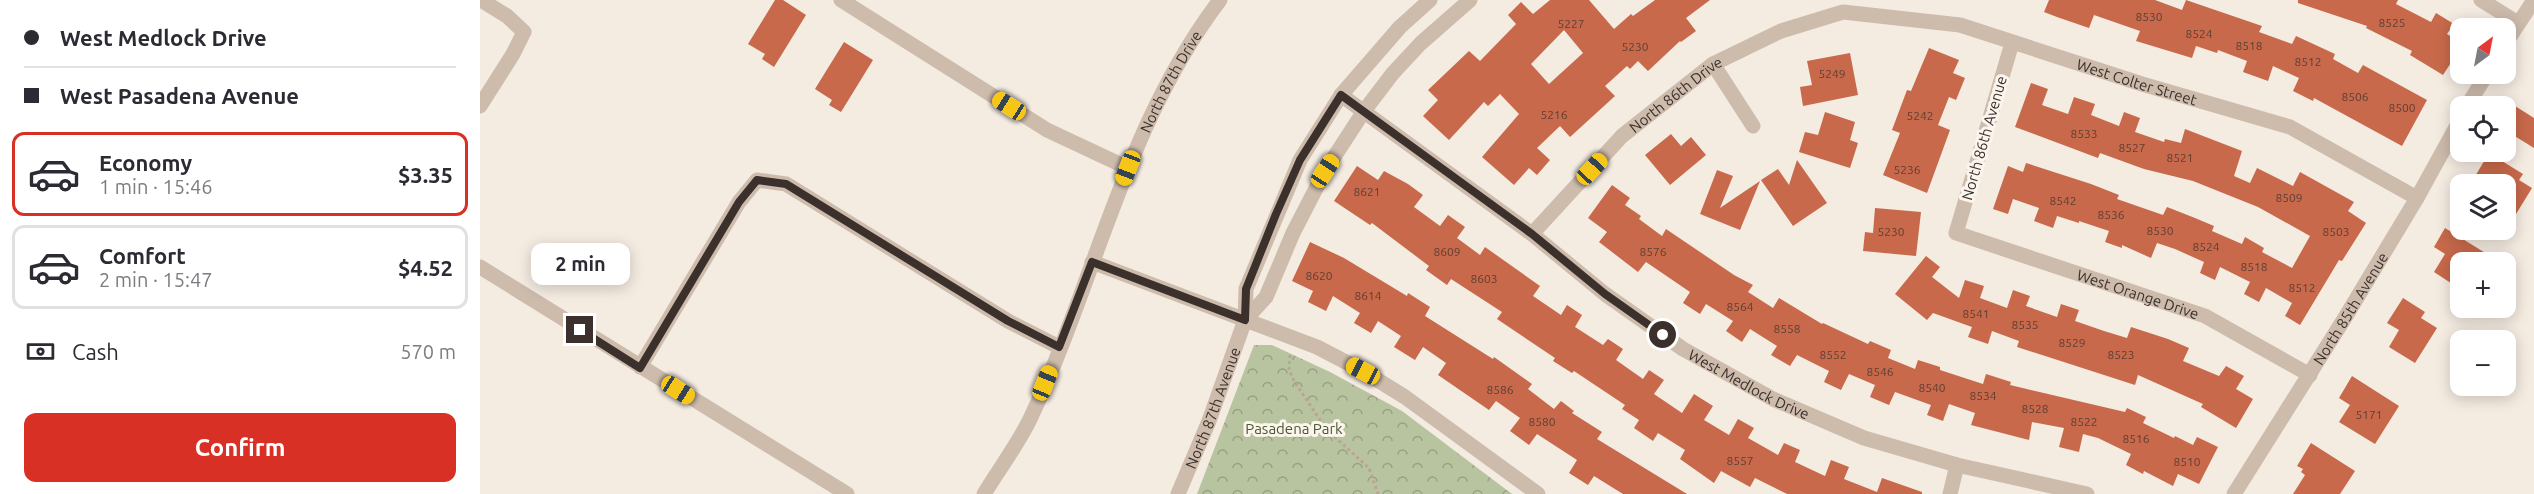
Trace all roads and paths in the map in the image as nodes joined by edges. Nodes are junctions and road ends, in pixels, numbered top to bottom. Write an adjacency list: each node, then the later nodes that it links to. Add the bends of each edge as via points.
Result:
1 (481, 0): 14 (street, via 524,32)
2 (841, 0): 18 (street, via 1047,130)
3 (1220, 0): 18 (street, North 87th Drive, via 1155,102)
4 (1430, 0): 13 (street, North 87th Avenue, via 1400,27)
5 (1470, 0): 15 (street, North 87th Avenue, via 1421,43)
6 (2481, 0): 9 (street)
7 (2534, 0): 9 (street)
8 (1843, 6): 11 (street, West Colter Street, via 1960,25); 12 (street, North 86th Drive)
9 (2518, 23): 10 (street)
10 (2516, 26)
11 (2012, 43): 19 (street, West Colter Street, via 2290,127); 20 (street, North 86th Avenue)
12 (1713, 64): 16 (street); 21 (street, North 86th Drive, via 1622,136)
13 (1341, 95): 15 (street, West Medlock Drive); 24 (street, North 87th Avenue, via 1300,160 1276,214 1246,289)
14 (480, 106)
15 (1364, 111): 21 (street, West Medlock Drive); 24 (street, North 87th Avenue, via 1325,171 1266,297)
16 (1753, 126)
17 (2450, 138): 19 (street, North 85th Avenue)
18 (1128, 168): 22 (street, North 87th Drive)
19 (2417, 198): 28 (street, North 85th Avenue)
20 (1956, 233): 28 (street, West Orange Drive, via 2205,316)
21 (1532, 234): 29 (street, West Medlock Drive, via 1605,294 1683,348 1773,399 1864,438)
22 (1092, 262): 24 (street); 26 (street, North 87th Drive)
23 (480, 267): 27 (street)
24 (1245, 320): 25 (street); 32 (street, North 87th Avenue)
25 (1295, 339): 33 (path, via 1289,358 1294,381 1326,429 1369,468); 34 (street, via 1363,371 1405,397)
26 (1059, 347): 27 (street, via 1008,321 786,184 757,180 739,202); 31 (street, North 87th Drive, via 1031,418)
27 (640, 368): 30 (street)
28 (2310, 375): 37 (street, North 85th Avenue)
29 (1957, 465): 35 (street); 36 (street, West Medlock Drive)
30 (847, 494)
31 (984, 494)
32 (1178, 494)
33 (1378, 494)
34 (1538, 494)
35 (1950, 494)
36 (2087, 494)
37 (2234, 494)

